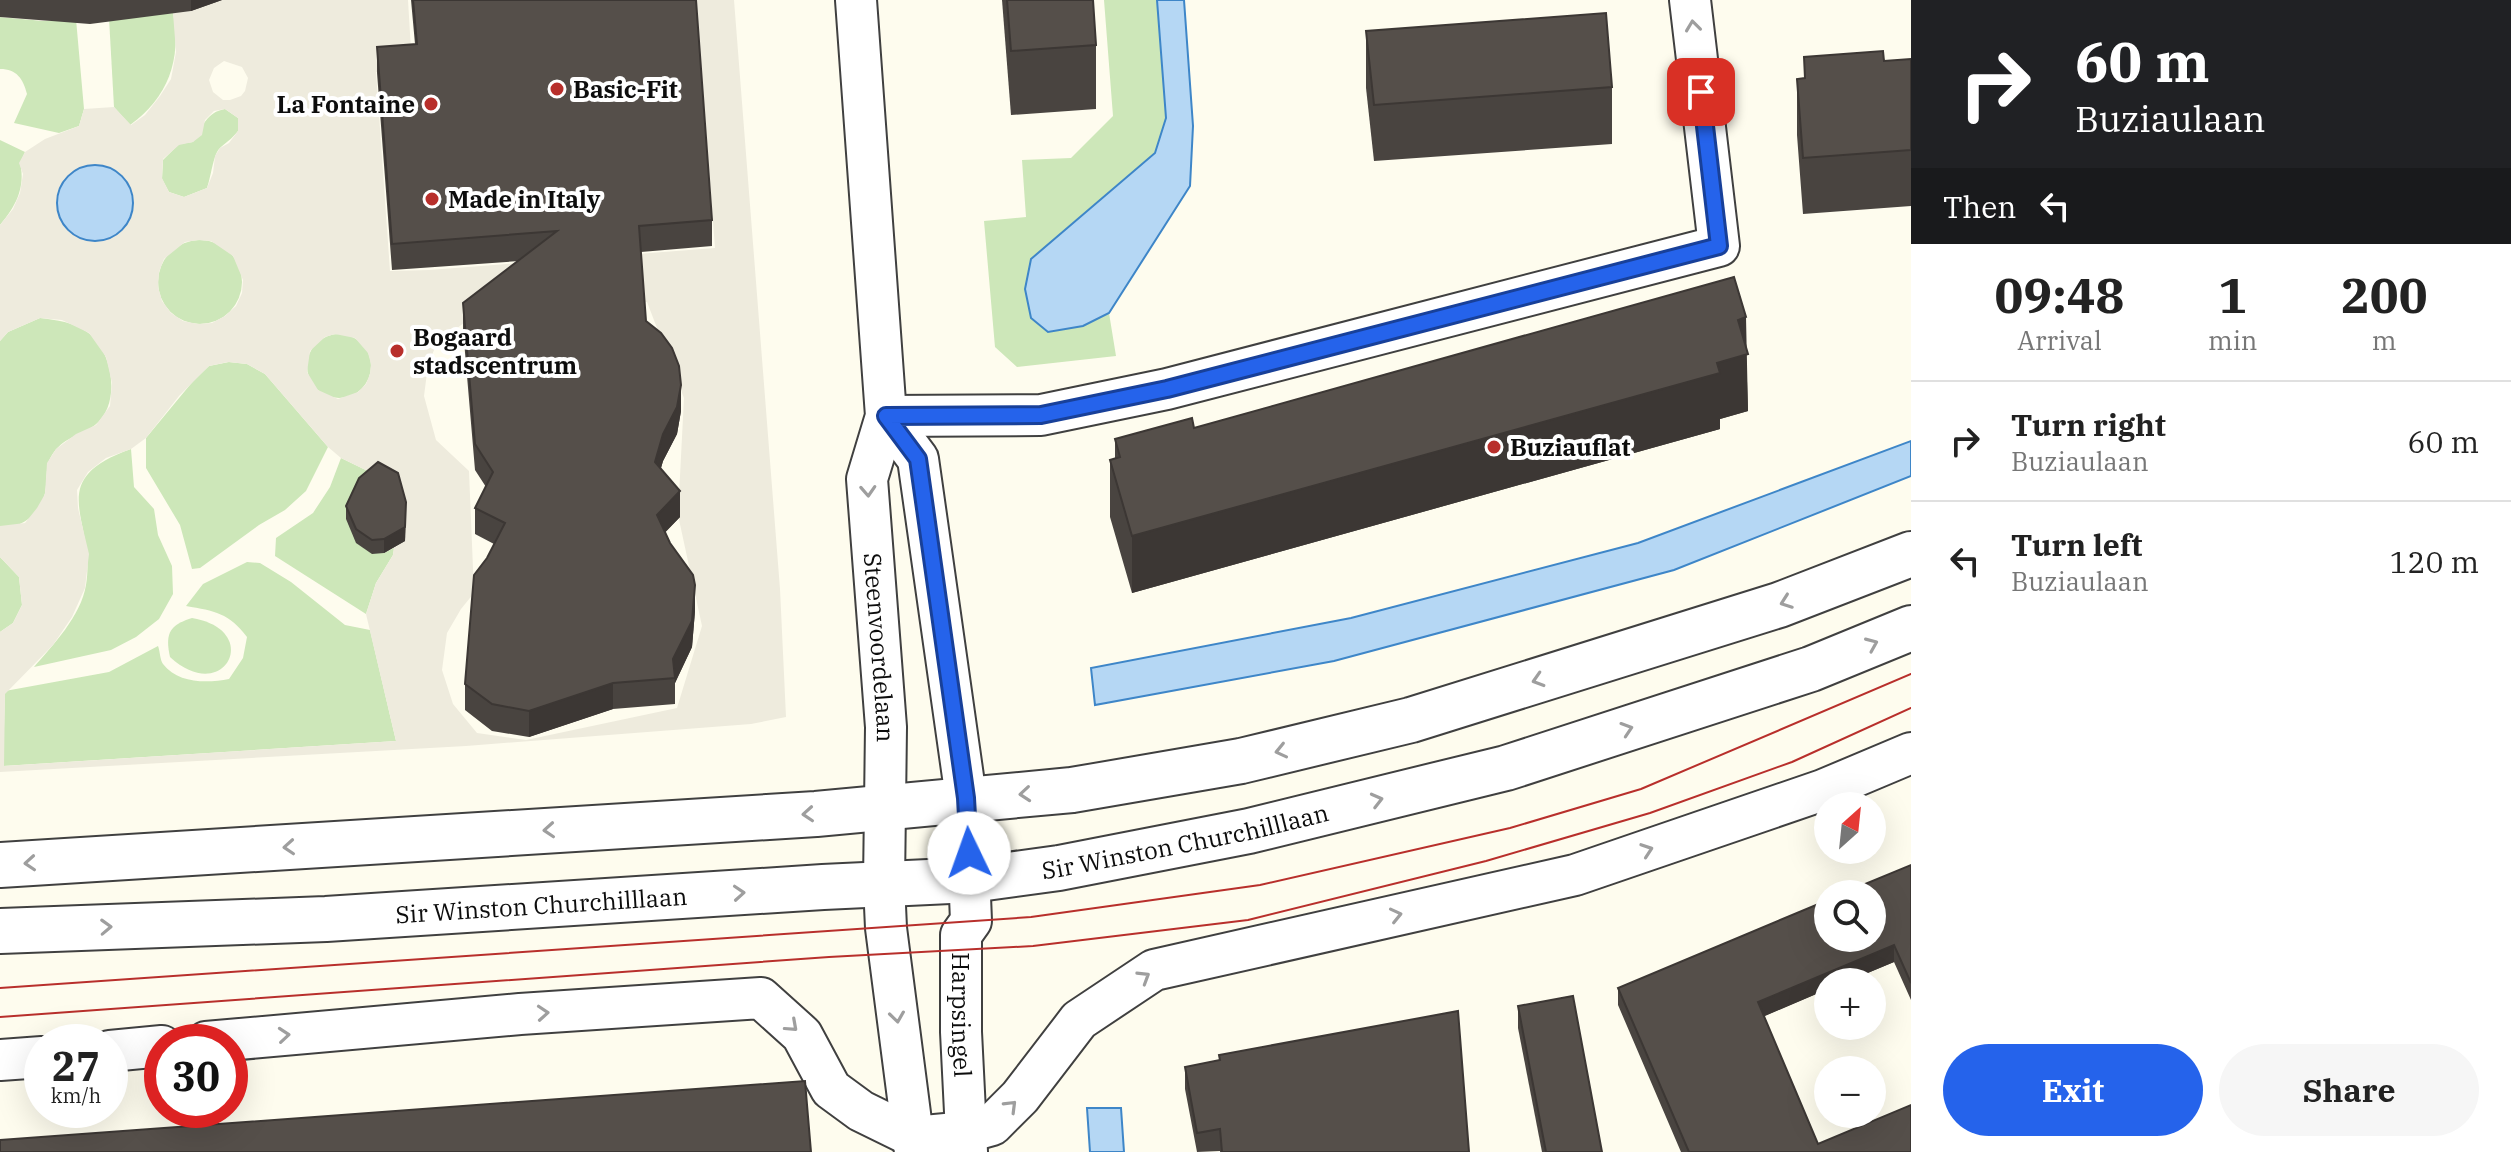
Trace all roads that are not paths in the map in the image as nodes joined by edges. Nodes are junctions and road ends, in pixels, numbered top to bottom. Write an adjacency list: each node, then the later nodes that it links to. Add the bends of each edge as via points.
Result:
1 (856, 0): 3 (street, Steenvoordelaan)
2 (1690, 0): 3 (street, one-way to 2, via 1041,415 1167,389 1719,246)
3 (886, 416): 7 (street, via 918,459); 8 (street, Steenvoordelaan, one-way to 8, via 867,479 884,692)
4 (1911, 554): 7 (street, one-way to 7, via 1779,605 1411,720 1241,761 1072,790)
5 (1911, 628): 10 (street, Sir Winston Churchilllaan, one-way to 5, via 1249,831 1506,768 1811,669)
6 (1911, 753): 16 (street, one-way to 6, via 1020,1097 1079,1020 1154,970 1575,875 1823,790)
7 (966, 798): 8 (street); 10 (street)
8 (886, 808): 9 (street, one-way to 9); 11 (street, Steenvoordelaan)
9 (0, 865)
10 (971, 880): 11 (street, Sir Winston Churchilllaan); 16 (street, Harpsingel, via 971,921 961,935)
11 (884, 884): 12 (street, Sir Winston Churchilllaan, one-way to 11, via 326,919); 17 (street, one-way to 17)
12 (0, 931)
13 (248, 1038): 17 (street, one-way to 17, via 761,998 802,1035 831,1089)
14 (24, 1058): 15 (street)
15 (0, 1060)
16 (967, 1142): 17 (street)
17 (914, 1144)

